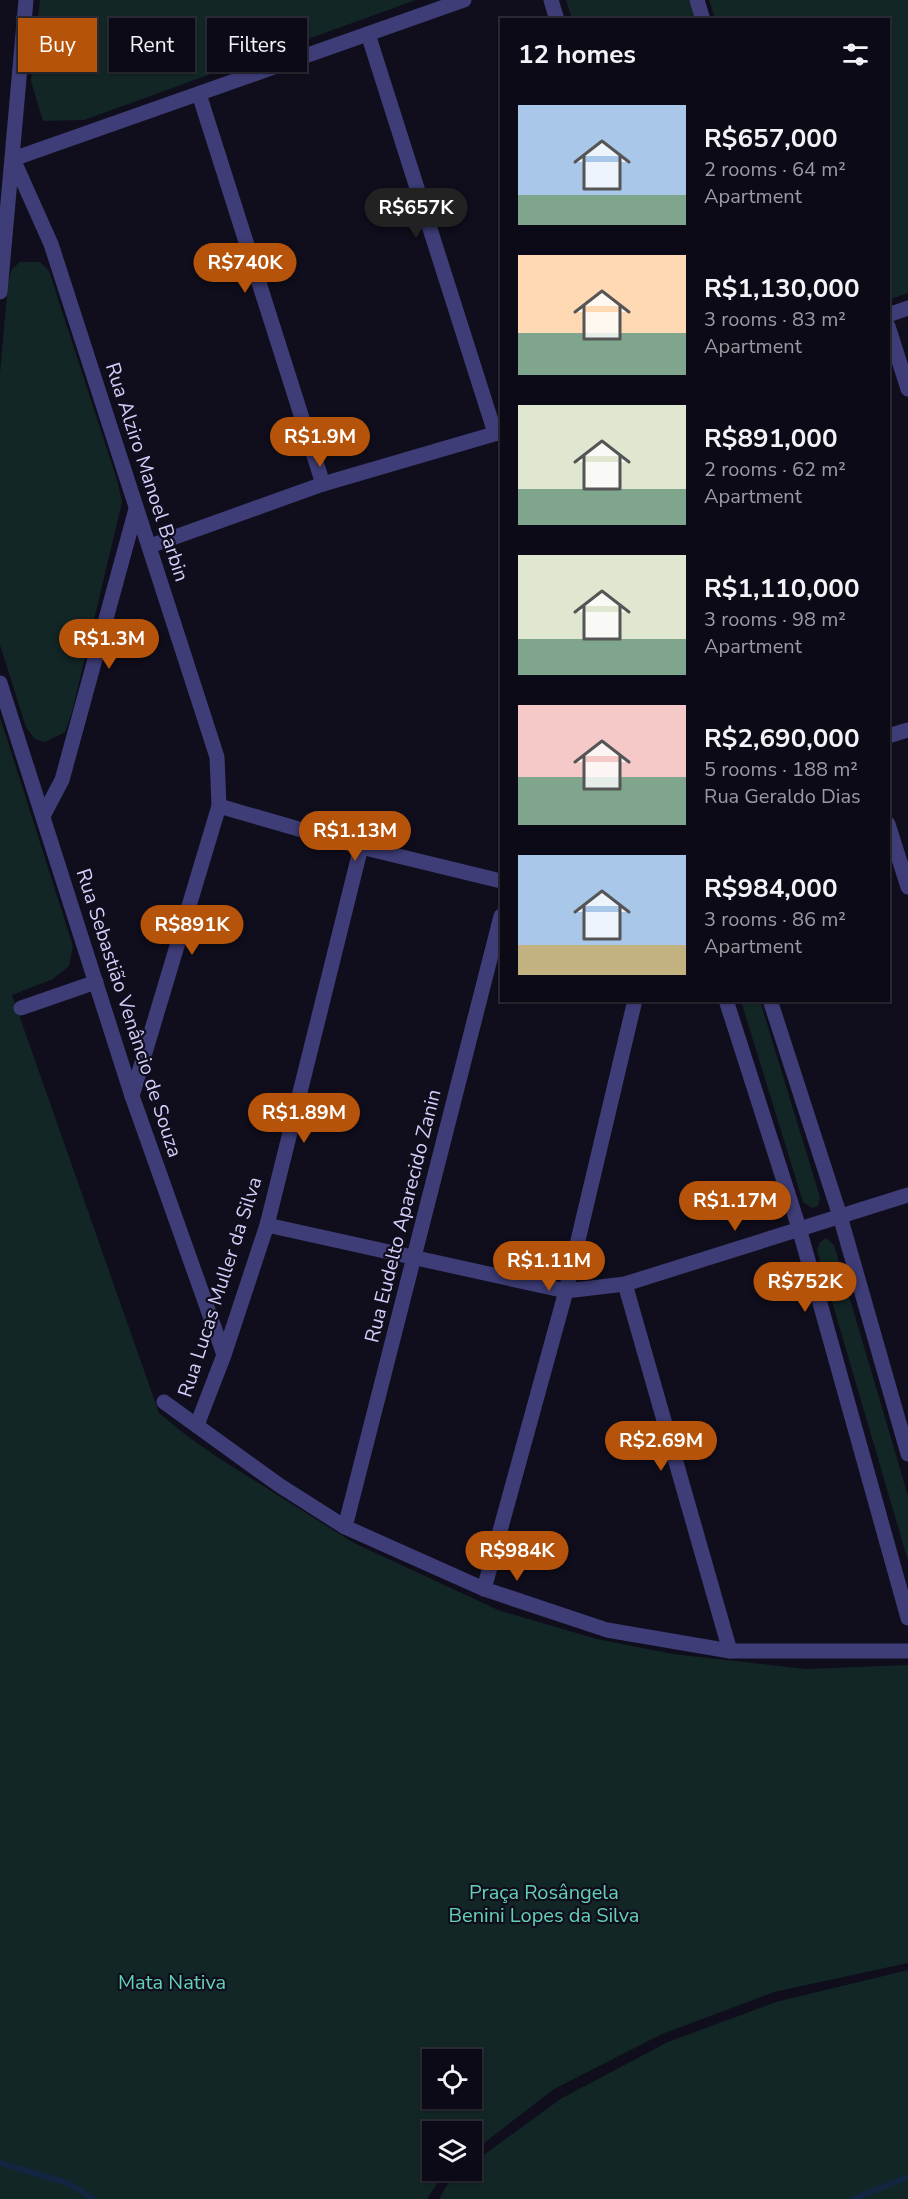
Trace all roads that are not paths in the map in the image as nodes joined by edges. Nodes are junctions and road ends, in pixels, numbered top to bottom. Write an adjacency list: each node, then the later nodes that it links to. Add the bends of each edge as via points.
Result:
1 (26, 0): 9 (street)
2 (464, 0): 7 (street)
3 (551, 0): 5 (street)
4 (697, 0): 6 (street)
5 (556, 18)
6 (702, 18)
7 (368, 34): 8 (street); 15 (street)
8 (199, 94): 9 (street); 16 (street)
9 (13, 159): 10 (street); 17 (street, Rua Alziro Manoel Barbin, via 51,243)
10 (0, 292)
11 (908, 308): 12 (street)
12 (890, 314)
13 (890, 332): 14 (street)
14 (908, 389)
15 (498, 432): 16 (street)
16 (323, 484): 18 (street)
17 (136, 509): 18 (street, Rua Alziro Manoel Barbin); 23 (street, via 62,780)
18 (150, 546): 22 (street, Rua Alziro Manoel Barbin, via 217,757)
19 (0, 683): 23 (street, Rua Sebastião Venâncio de Souza)
20 (908, 730): 21 (street)
21 (890, 735)
22 (219, 806): 25 (street); 34 (street, Rua Alziro Manoel Barbin)
23 (43, 816): 29 (street, Rua Sebastião Venâncio de Souza)
24 (890, 830): 27 (street)
25 (361, 847): 26 (street); 37 (street, Rua Lucas Muller da Silva)
26 (500, 881)
27 (908, 887)
28 (500, 920): 39 (street, Rua Eudelto Aparecido Zanin)
29 (96, 982): 33 (street); 34 (street, Rua Sebastião Venâncio de Souza)
30 (635, 1002): 41 (street)
31 (727, 1002): 38 (street)
32 (771, 1002): 36 (street)
33 (21, 1008)
34 (132, 1096): 42 (street, Rua Sebastião Venâncio de Souza)
35 (908, 1195): 36 (street)
36 (840, 1216): 38 (street); 45 (street)
37 (267, 1225): 39 (street); 42 (street, Rua Lucas Muller da Silva)
38 (799, 1228): 40 (street); 48 (street)
39 (414, 1258): 41 (street); 46 (street, Rua Eudelto Aparecido Zanin)
40 (625, 1284): 41 (street); 49 (street)
41 (566, 1291): 47 (street)
42 (224, 1355): 44 (street, Rua Lucas Muller da Silva)
43 (164, 1402): 44 (street)
44 (197, 1425): 46 (street)
45 (908, 1454)
46 (345, 1527): 47 (street)
47 (484, 1589): 49 (street, via 607,1630)
48 (908, 1618)
49 (730, 1651): 50 (street)
50 (908, 1651)

